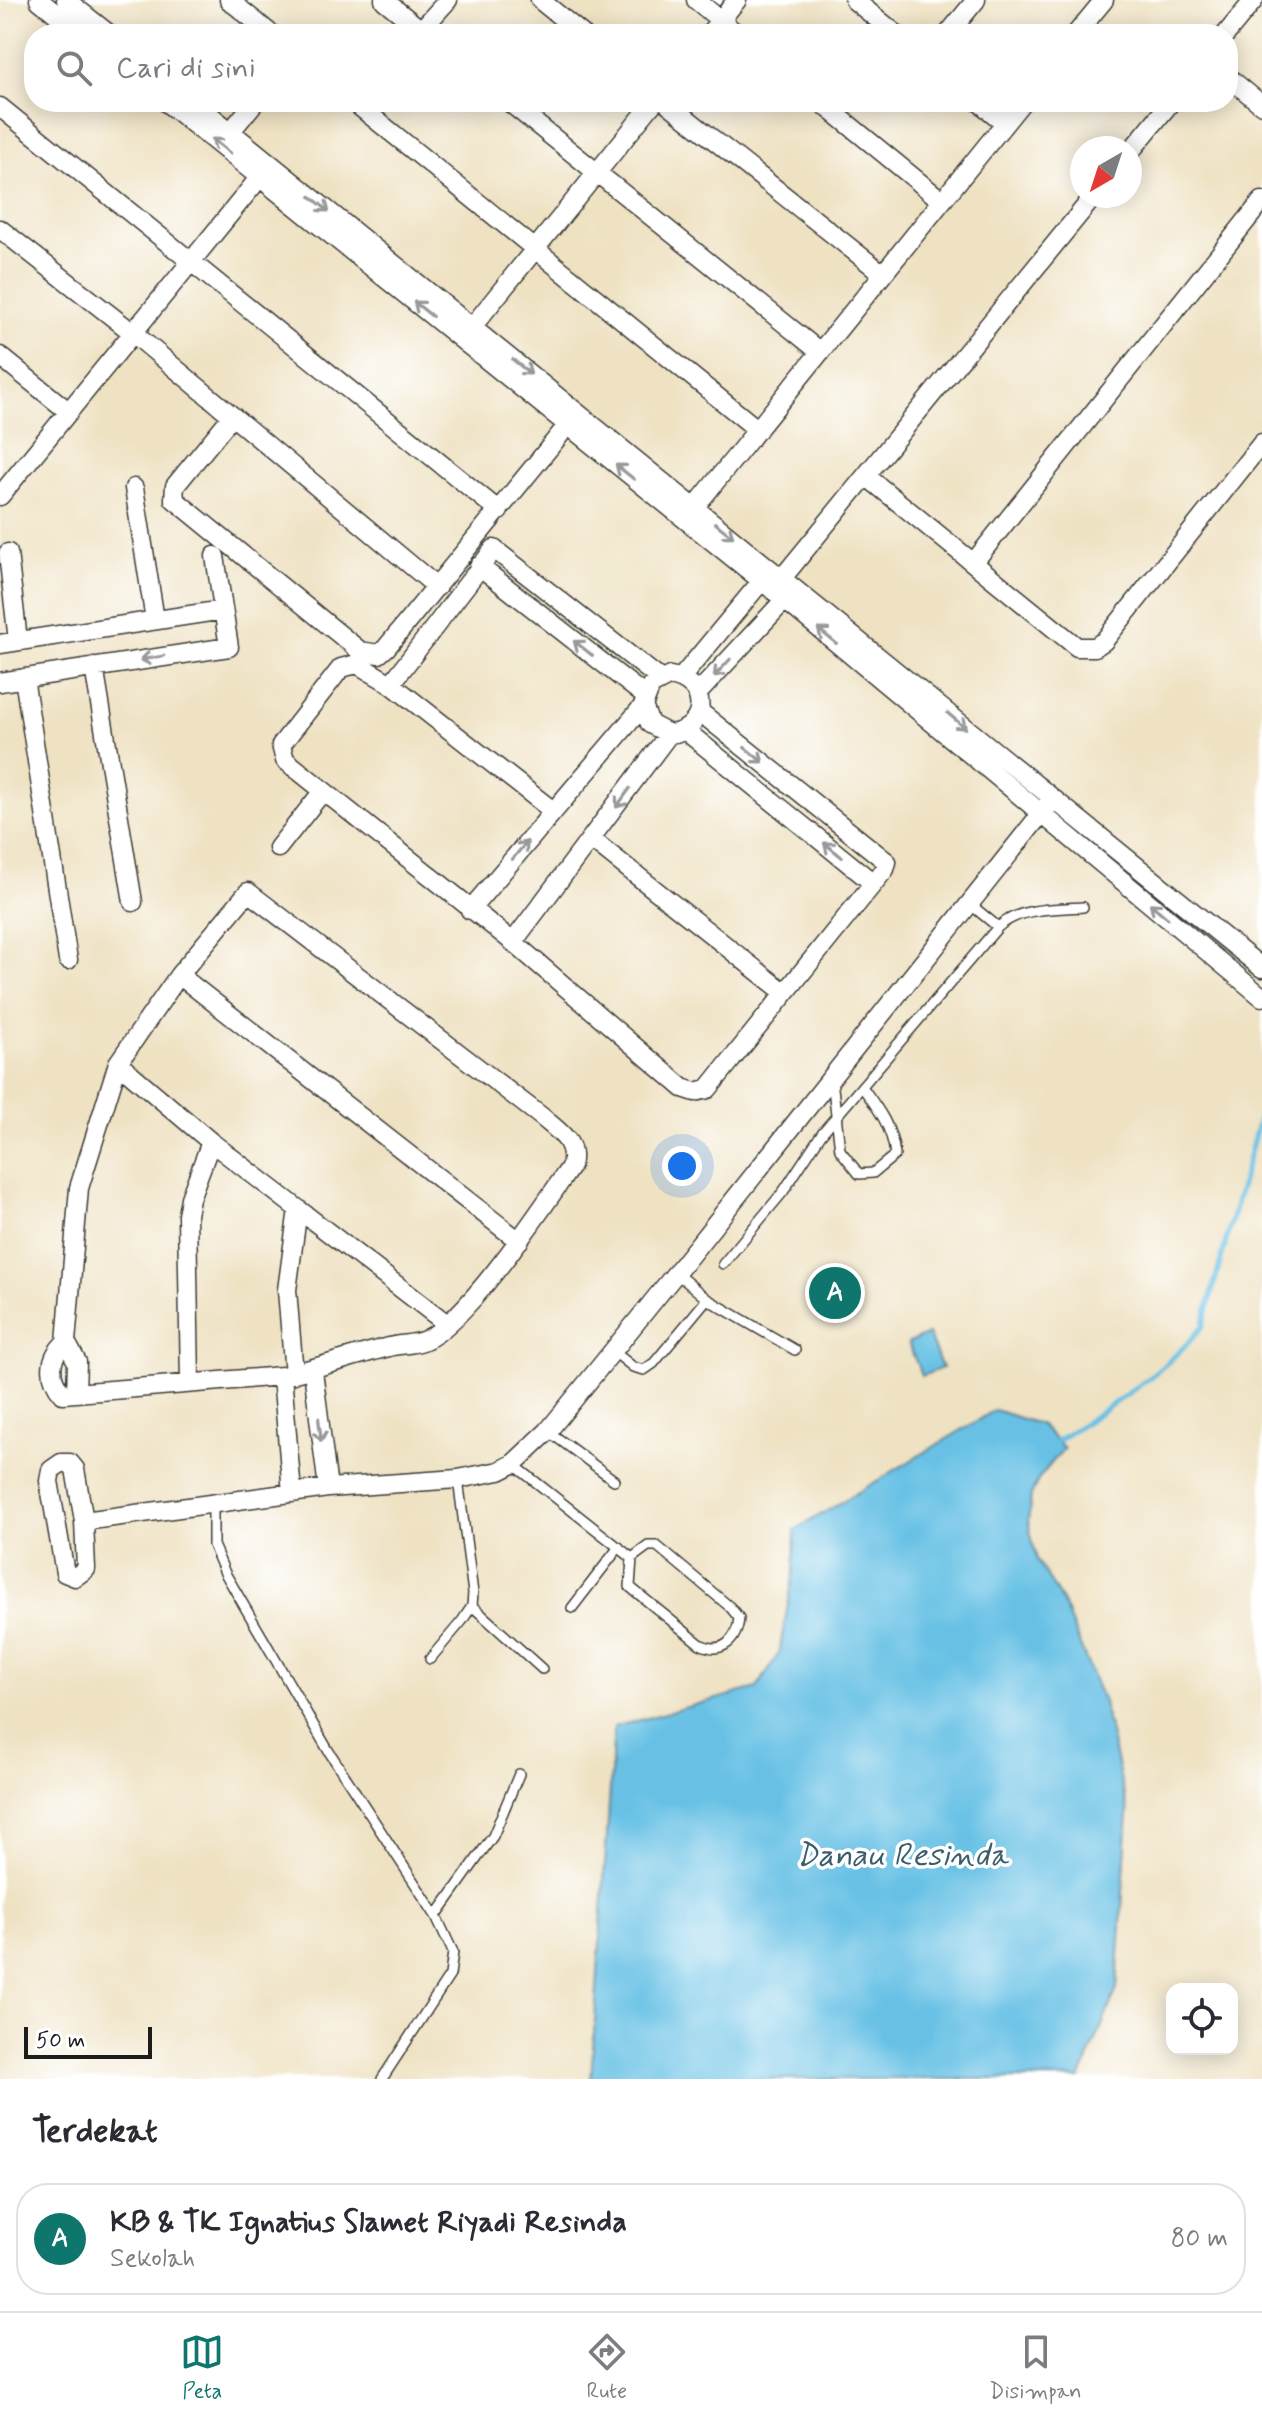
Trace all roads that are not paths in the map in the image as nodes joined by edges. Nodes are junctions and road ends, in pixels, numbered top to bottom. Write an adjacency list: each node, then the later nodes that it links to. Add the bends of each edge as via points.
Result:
1 (39, 0): 13 (street)
2 (66, 0): 14 (street)
3 (229, 0): 15 (street)
4 (384, 0): 16 (street)
5 (448, 0): 17 (street)
6 (540, 0): 18 (street)
7 (696, 0): 19 (street)
8 (737, 0): 20 (street)
9 (854, 0): 21 (street)
10 (976, 0): 22 (street)
11 (1104, 0): 23 (street)
12 (1254, 0): 24 (street)
13 (69, 24)
14 (96, 24)
15 (259, 24)
16 (414, 24)
17 (430, 24)
18 (570, 24)
19 (713, 24)
20 (717, 24)
21 (884, 24)
22 (956, 24)
23 (1084, 24)
24 (1234, 24)
25 (1238, 85): 26 (street)
26 (1262, 105)
27 (0, 107): 49 (street)
28 (180, 112): 42 (street, one-way to 28)
29 (207, 112): 40 (street)
30 (247, 112): 40 (street)
31 (366, 112): 48 (street)
32 (521, 112): 43 (street)
33 (646, 112): 43 (street)
34 (679, 112): 50 (street)
35 (833, 112): 44 (street)
36 (991, 112): 39 (street)
37 (1014, 112): 39 (street)
38 (1163, 112): 41 (street)
39 (1005, 123): 44 (street)
40 (231, 131): 42 (street)
41 (1142, 137)
42 (255, 166): 49 (street); 51 (street, one-way to 51); 53 (street, one-way to 42)
43 (597, 173): 48 (street); 54 (street)
44 (942, 201): 50 (street)
45 (1262, 201): 69 (street)
46 (1084, 208): 62 (street)
47 (0, 229): 52 (street)
48 (535, 250): 51 (street); 59 (street)
49 (193, 260): 52 (street); 66 (street)
50 (883, 274): 54 (street)
51 (472, 327): 53 (street); 65 (street, one-way to 65)
52 (133, 333): 56 (street); 57 (street)
53 (470, 347): 58 (street)
54 (820, 352): 59 (street)
55 (0, 356): 56 (street)
56 (69, 412): 61 (street)
57 (232, 416): 72 (street); 72 (street, via 175,486 174,499 180,505 360,651 371,654 386,648)
58 (567, 426): 66 (street); 71 (street, one-way to 58)
59 (758, 430): 65 (street)
60 (1262, 443): 69 (street, via 1095,647 1077,647)
61 (7, 474): 64 (street)
62 (866, 476): 69 (street); 71 (street)
63 (134, 488): 74 (street)
64 (0, 496)
65 (695, 507): 71 (street, one-way to 71)
66 (499, 511): 72 (street)
67 (8, 553): 75 (street)
68 (215, 556): 73 (street)
69 (974, 562)
70 (479, 566): 79 (street, via 496,550); 81 (street); 82 (street, one-way to 70)
71 (779, 583): 78 (street); 83 (street, one-way to 83); 86 (street)
72 (437, 587)
73 (223, 610): 74 (street); 76 (street, one-way to 76, via 229,647)
74 (155, 620): 75 (street)
75 (9, 642)
76 (94, 667): 77 (street); 91 (street)
77 (24, 678): 80 (street); 97 (street)
78 (681, 678): 79 (street); 83 (street)
79 (660, 679): 82 (street)
80 (0, 682)
81 (391, 684): 85 (street, via 357,664 341,668 281,745 285,760); 87 (street)
82 (644, 701): 84 (street, via 650,724); 87 (street)
83 (699, 703): 84 (street); 90 (street, one-way to 90, via 887,862)
84 (677, 733): 88 (street, one-way to 88); 90 (street, one-way to 84)
85 (323, 791): 89 (street); 94 (street)
86 (1047, 807): 92 (street); 98 (street); 101 (street, one-way to 86)
87 (553, 811): 94 (street, one-way to 87)
88 (592, 840): 96 (street); 100 (street)
89 (278, 848)
90 (873, 883): 100 (street)
91 (133, 902)
92 (969, 903): 95 (lane); 103 (street)
93 (1083, 907): 95 (lane, via 1032,911 1009,917)
94 (470, 910): 96 (street)
95 (998, 927): 104 (lane)
96 (513, 942): 100 (street, via 683,1088 695,1092 708,1089)
97 (68, 960)
98 (1262, 968)
99 (179, 975): 102 (street); 108 (street); 108 (street, via 248,892 542,1117 574,1152 571,1166)
100 (784, 992)
101 (1262, 997)
102 (118, 1063): 106 (street); 113 (street, via 79,1188)
103 (831, 1075): 105 (lane); 110 (street)
104 (863, 1088): 105 (lane); 105 (lane, via 886,1118 893,1141 895,1155 886,1165 859,1174 840,1150)
105 (835, 1117): 109 (lane, via 783,1192)
106 (211, 1142): 107 (street); 117 (street, via 187,1215)
107 (298, 1209): 112 (street); 116 (street, via 287,1290)
108 (519, 1241): 112 (street)
109 (723, 1264)
110 (676, 1273): 111 (lane); 115 (street)
111 (707, 1299): 114 (lane); 115 (lane, via 644,1370)
112 (447, 1324): 116 (street, via 425,1340)
113 (66, 1342): 118 (street, via 77,1362); 118 (street, via 53,1355 51,1368 62,1393)
114 (795, 1350)
115 (613, 1351): 119 (street)
116 (296, 1374): 117 (street); 123 (street, one-way to 123); 124 (street)
117 (190, 1382): 118 (street)
118 (76, 1393)
119 (548, 1431): 120 (street); 122 (lane)
120 (513, 1464): 121 (street); 127 (lane)
121 (458, 1479): 123 (street); 129 (lane)
122 (614, 1480)
123 (328, 1488): 124 (street)
124 (292, 1493): 125 (street)
125 (213, 1503): 126 (street); 134 (lane, via 213,1545 225,1573 328,1750)
126 (84, 1521): 126 (street, via 86,1569 69,1576 63,1568 49,1481 57,1465 70,1463 75,1469)
127 (619, 1547): 128 (lane); 130 (lane)
128 (632, 1558): 128 (lane, via 630,1587 700,1644 724,1648 738,1632 739,1618 730,1607 657,1546)
129 (472, 1606): 131 (lane); 132 (lane)
130 (572, 1608)
131 (430, 1659)
132 (542, 1669)
133 (519, 1774): 134 (lane, via 493,1836)
134 (436, 1916): 135 (lane, via 453,1952 450,1975)
135 (382, 2079)

